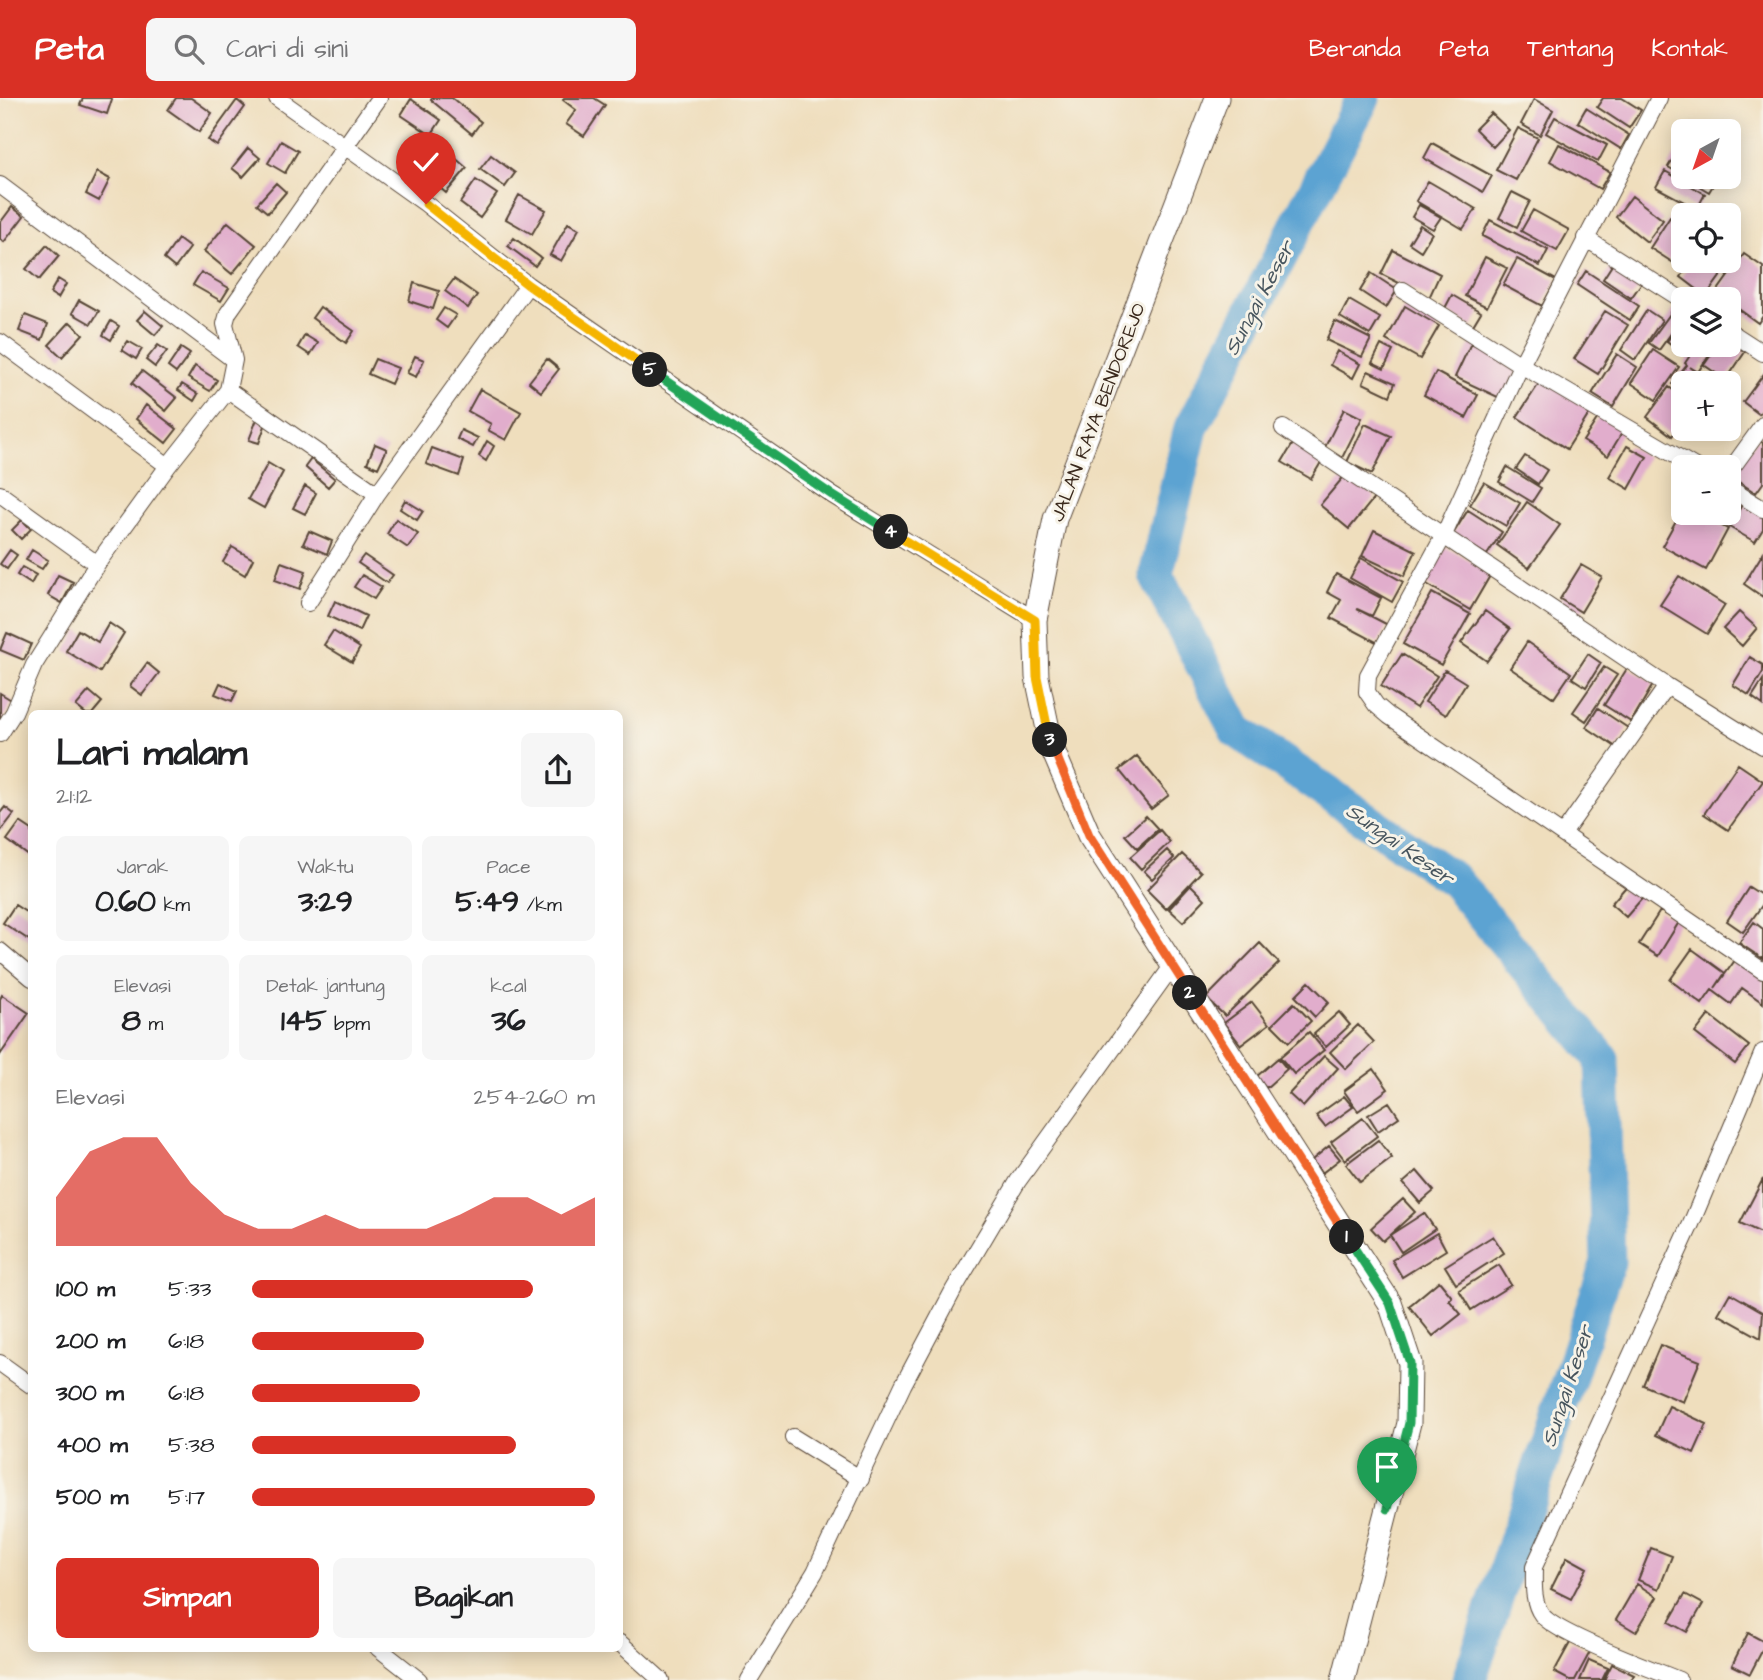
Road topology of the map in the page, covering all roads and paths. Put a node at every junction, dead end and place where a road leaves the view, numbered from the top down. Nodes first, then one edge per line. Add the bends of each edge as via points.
1 (277, 98) edge
2 (379, 98) edge
3 (1217, 98) edge
4 (1659, 98) edge
5 (343, 146) junction
6 (0, 185) edge
7 (1585, 237) junction
8 (528, 285) junction
9 (1404, 290) dead end
10 (1671, 293) edge
11 (1741, 339) edge
12 (0, 342) edge
13 (1763, 353) edge
14 (234, 360) junction
15 (1521, 365) junction
16 (228, 390) junction
17 (1763, 425) edge
18 (1283, 428) dead end
19 (1675, 455) edge
20 (1741, 455) edge
21 (168, 466) junction
22 (0, 494) edge
23 (377, 494) junction
24 (1741, 495) edge
25 (1763, 509) edge
26 (1443, 537) junction
27 (97, 564) junction
28 (308, 603) dead end
29 (1035, 620) junction
30 (1667, 687) junction
31 (0, 734) edge
32 (1763, 746) edge
33 (1563, 834) junction
34 (0, 951) edge
35 (1172, 965) junction
36 (1763, 971) edge
37 (28, 975) edge
38 (1763, 1052) edge
39 (0, 1363) edge
40 (28, 1383) edge
41 (793, 1437) dead end
42 (861, 1479) junction
43 (623, 1646) edge
44 (383, 1652) edge
45 (419, 1680) edge
46 (661, 1680) edge
47 (749, 1680) edge
48 (1343, 1680) edge
49 (1679, 1680) edge

1 - 5 street
2 - 5 street
3 - 29 main road, JALAN RAYA BENDOREJO via 1055,519
4 - 7 street
5 - 8 street
5 - 14 street via 228,313 225,324
6 - 14 street
7 - 10 street
7 - 15 street
8 - 23 street
8 - 29 street via 832,495
9 - 15 street
11 - 13 street
12 - 21 street
14 - 16 street
15 - 19 street
15 - 26 street
16 - 21 street
16 - 23 street
17 - 20 street
18 - 26 street
21 - 27 street
22 - 27 street
23 - 28 street
24 - 25 street
26 - 30 street
26 - 33 street via 1368,675 1367,692 1389,716
27 - 31 street via 34,665
29 - 35 main road, JALAN RAYA BENDOREJO via 1037,677 1052,748 1089,835
30 - 32 street
30 - 33 street
33 - 36 street
34 - 37 street
35 - 42 street via 1018,1181 922,1349
35 - 48 main road, JALAN RAYA BENDOREJO via 1390,1303 1410,1363 1409,1423
38 - 49 street via 1691,1224 1534,1567 1534,1593 1541,1614 1560,1630
39 - 40 street
41 - 42 street
42 - 47 street via 815,1572
43 - 46 street
44 - 45 street

